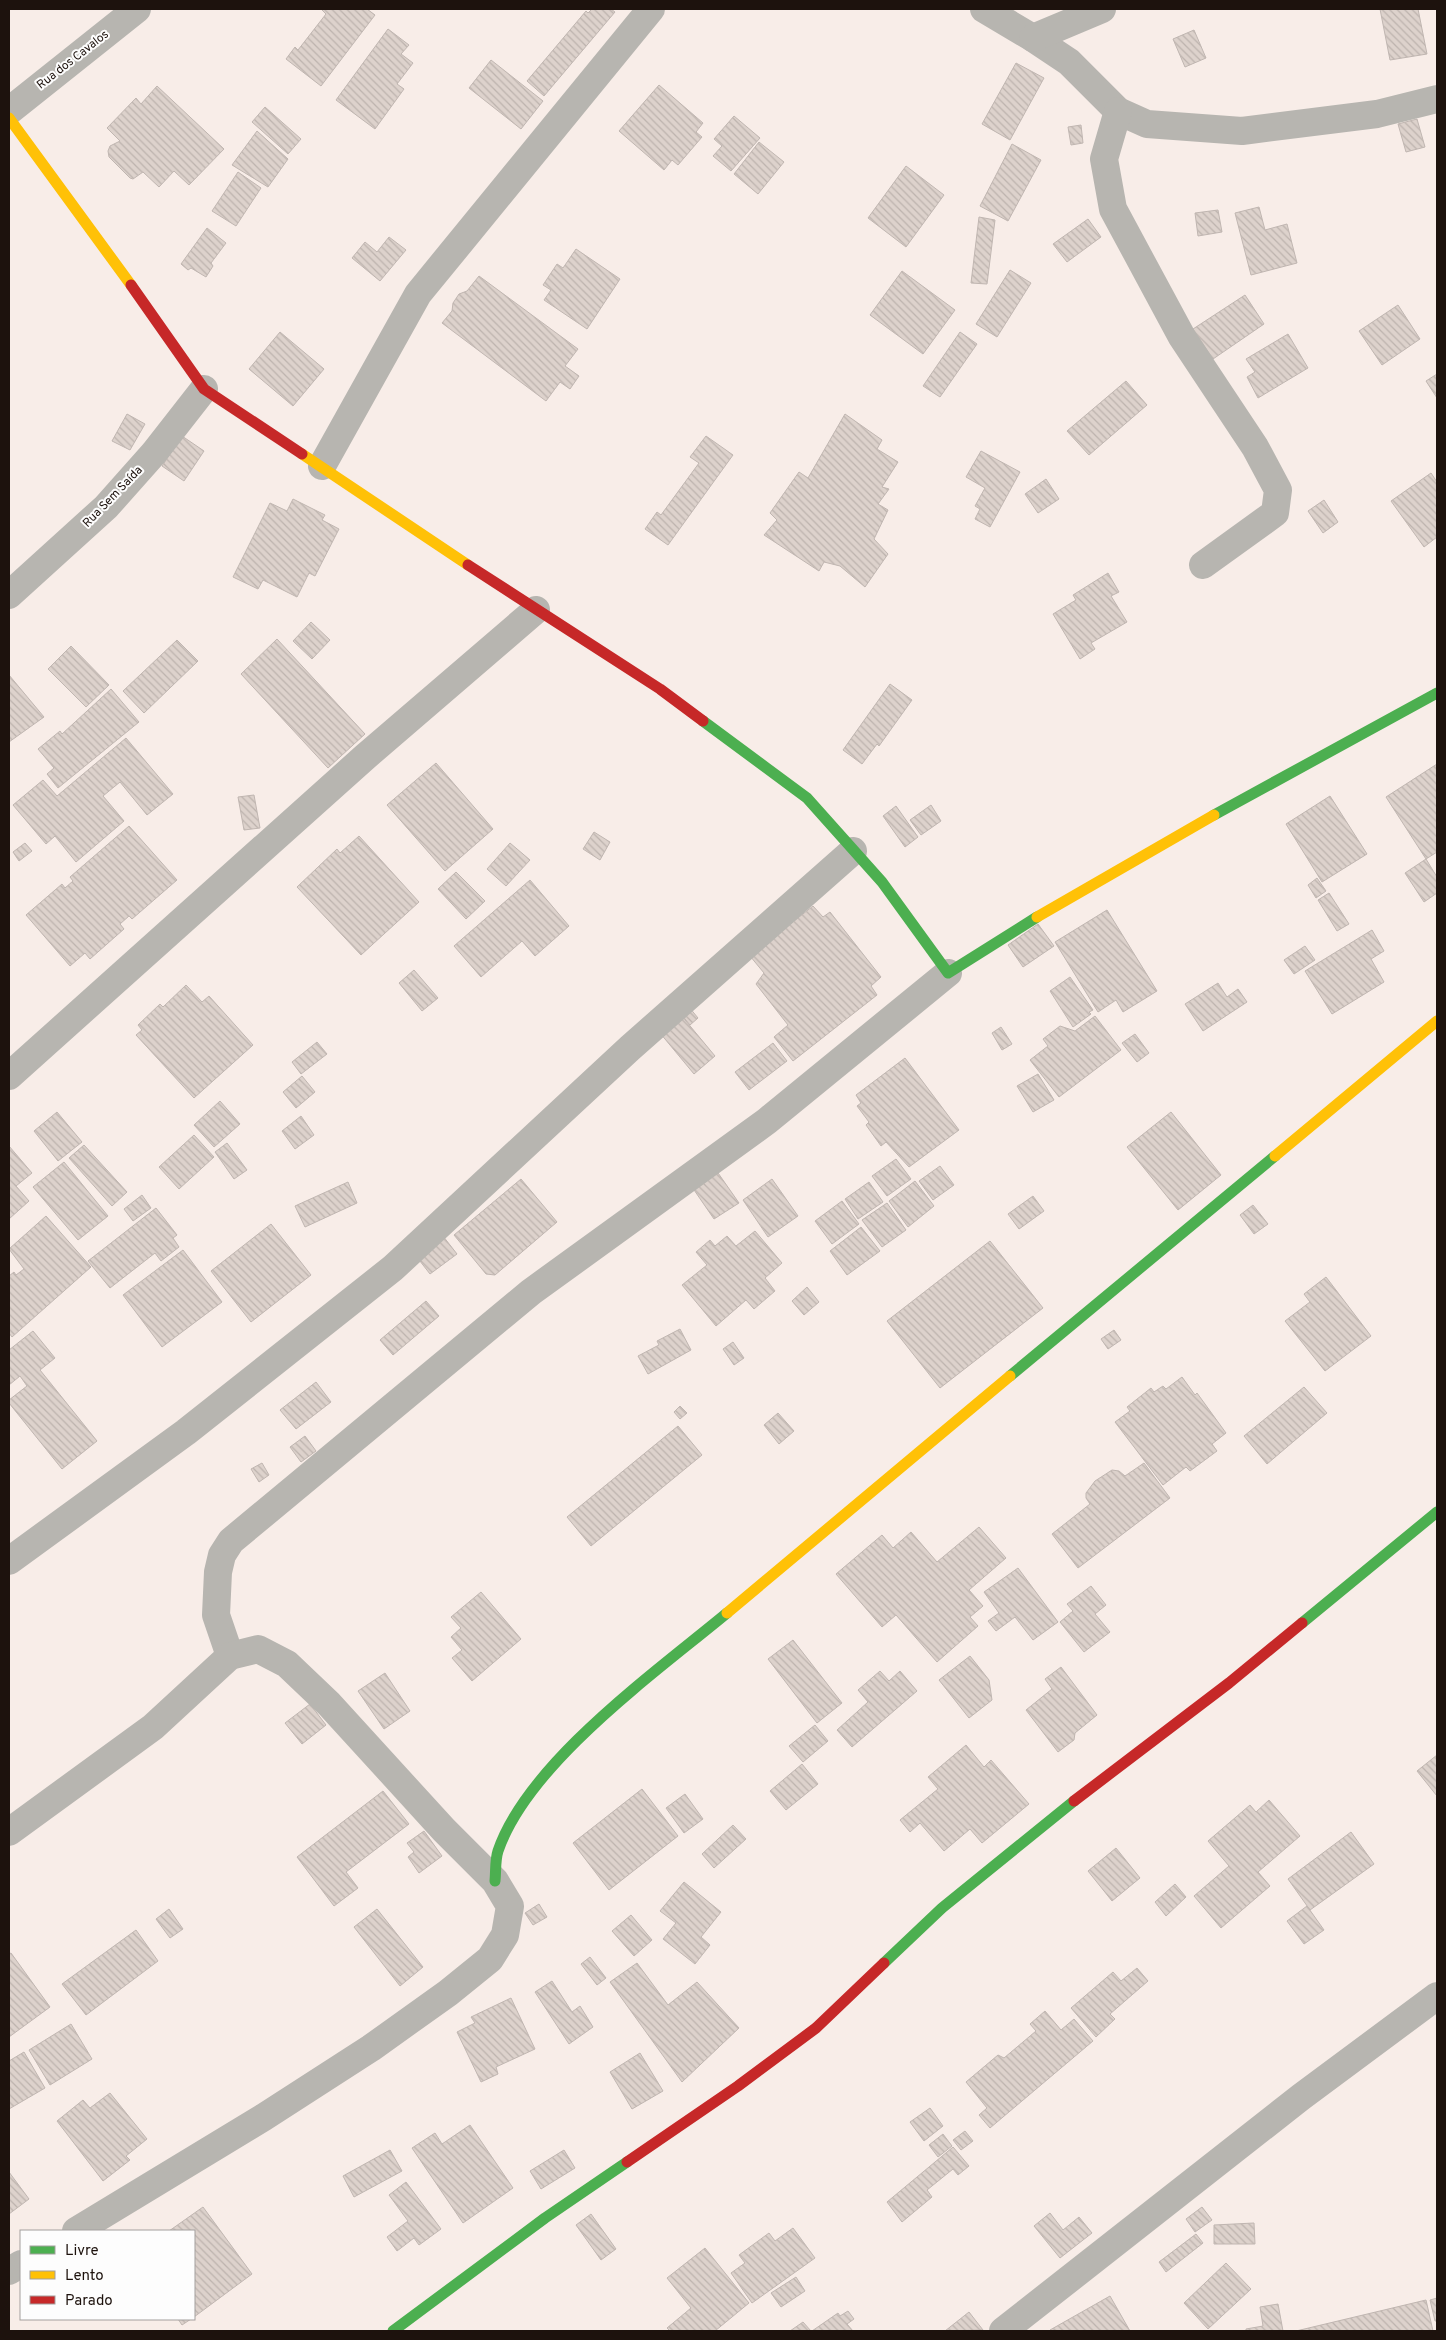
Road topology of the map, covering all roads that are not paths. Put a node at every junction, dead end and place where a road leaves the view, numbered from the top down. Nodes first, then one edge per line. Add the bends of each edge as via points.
1 (137, 9) edge
2 (651, 9) edge
3 (984, 9) edge
4 (1102, 9) edge
5 (1033, 38) junction
6 (1437, 99) edge
7 (9, 110) edge
8 (1118, 111) junction
9 (9, 118) edge
10 (204, 389) junction
11 (322, 466) junction
12 (1203, 565) dead end
13 (9, 594) edge
14 (536, 610) junction
15 (1437, 693) edge
16 (854, 851) junction
17 (948, 973) junction
18 (1437, 1021) edge
19 (9, 1076) edge
20 (1437, 1512) edge
21 (9, 1560) edge
22 (230, 1656) junction
23 (9, 1832) edge
24 (495, 1881) junction
25 (1437, 1996) edge
26 (78, 2230) edge
27 (20, 2265) edge
28 (9, 2271) edge
29 (393, 2331) edge
30 (1003, 2331) edge

1 - 7 street, Rua dos Cavalos
2 - 11 street via 418,294
3 - 5 street
4 - 5 street
5 - 8 street via 1069,62
6 - 8 street via 1377,114 1242,132 1147,124
8 - 12 street via 1104,159 1112,208 1182,337 1255,447 1278,490 1275,513
9 - 10 street
10 - 11 street
10 - 13 street, Rua Sem Saída via 106,507
11 - 14 street
14 - 16 street via 660,689 807,798
14 - 19 street via 357,764
15 - 17 street via 1200,823 1033,919
16 - 17 street via 882,882
16 - 21 street via 630,1048 393,1268 186,1432
17 - 22 street via 767,1121 531,1292 231,1541 222,1555 216,1615
18 - 24 street via 616,1705 537,1784 514,1814 498,1852
20 - 29 street via 1229,1683 1024,1840 942,1908 816,2028 738,2086 544,2218
22 - 23 street via 153,1726
22 - 24 street via 258,1649 287,1664 329,1704
24 - 26 street via 510,1906 505,1935 490,1959 371,2048
25 - 30 street via 1301,2097
27 - 28 street

